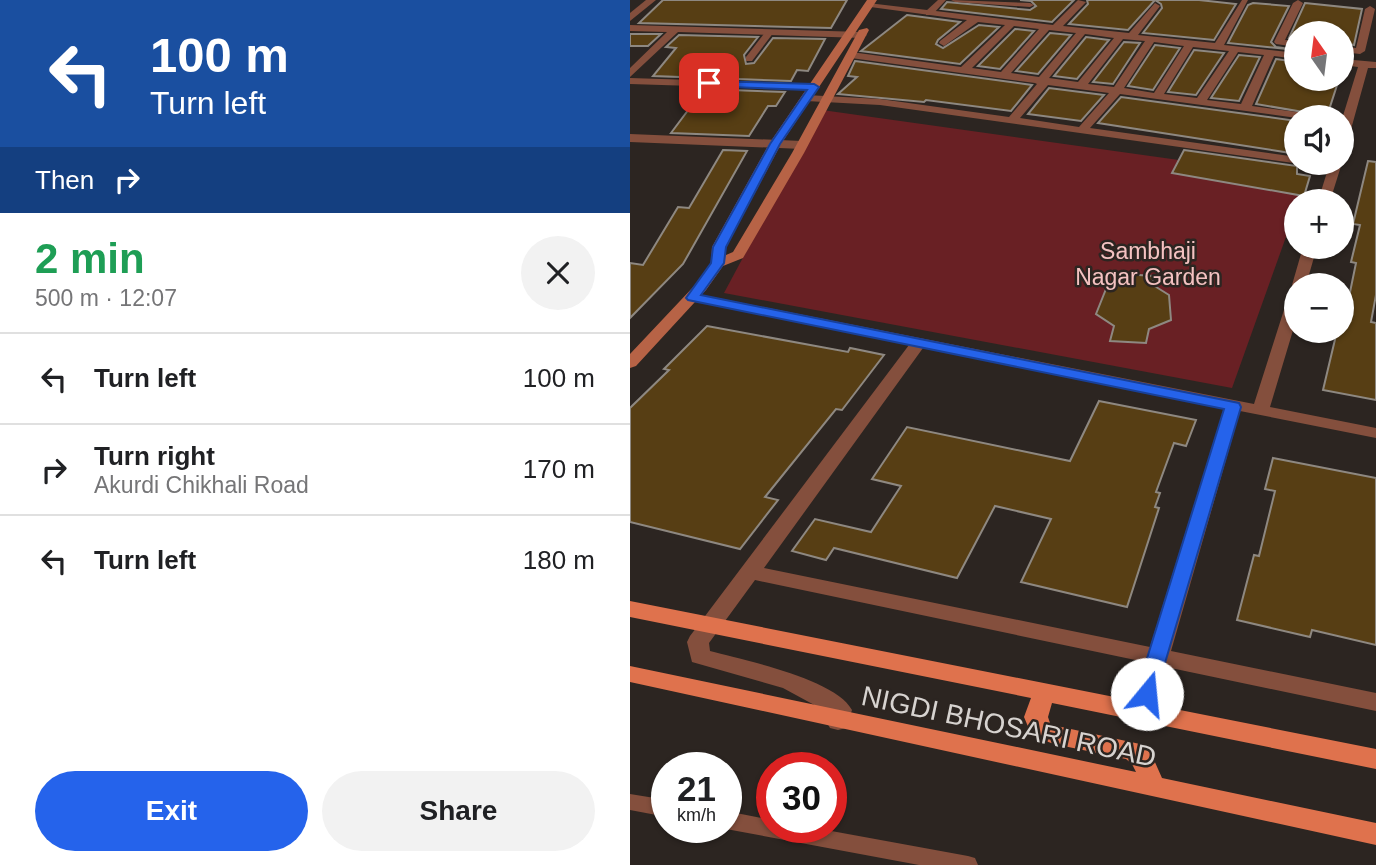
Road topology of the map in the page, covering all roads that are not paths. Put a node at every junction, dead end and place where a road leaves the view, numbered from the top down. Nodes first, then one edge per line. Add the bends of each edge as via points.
1 (650, 0) edge
2 (942, 0) edge
3 (955, 0) edge
4 (1081, 2) dead end
5 (1245, 2) edge
6 (875, 3) edge
7 (1298, 4) dead end
8 (1030, 5) dead end
9 (1156, 6) dead end
10 (1370, 9) dead end
11 (929, 13) junction
12 (630, 18) edge
13 (975, 19) junction
14 (1290, 21) edge
15 (1012, 23) junction
16 (1051, 28) junction
17 (630, 29) edge
18 (675, 30) junction
19 (770, 32) junction
20 (1083, 32) junction
21 (855, 35) junction
22 (1126, 36) junction
23 (1151, 39) junction
24 (944, 43) dead end
25 (1190, 44) junction
26 (1218, 47) junction
27 (1235, 49) junction
28 (1354, 50) edge
29 (1270, 53) junction
30 (851, 55) junction
31 (1284, 55) edge
32 (749, 59) dead end
33 (1370, 65) edge
34 (632, 71) edge
35 (963, 71) junction
36 (1003, 76) junction
37 (630, 81) edge
38 (1043, 82) junction
39 (814, 87) junction
40 (1080, 87) junction
41 (1117, 92) junction
42 (826, 97) junction
43 (1157, 97) junction
44 (806, 98) junction
45 (1200, 102) junction
46 (1352, 105) edge
47 (1245, 108) junction
48 (1284, 113) edge
49 (1011, 122) junction
50 (1081, 131) junction
51 (630, 138) edge
52 (775, 144) junction
53 (802, 145) junction
54 (1284, 159) edge
55 (718, 263) junction
56 (692, 298) junction
57 (1284, 334) edge
58 (918, 344) junction
59 (633, 357) edge
60 (1233, 407) junction
61 (1261, 410) junction
62 (1376, 433) edge
63 (750, 572) junction
64 (630, 609) edge
65 (709, 624) junction
66 (1158, 656) junction
67 (630, 674) edge
68 (1044, 693) junction
69 (1376, 702) edge
70 (1141, 713) junction
71 (838, 721) junction
72 (1376, 760) edge
73 (1154, 788) junction
74 (630, 802) edge
75 (651, 806) edge
76 (742, 823) edge
77 (1376, 834) edge
78 (968, 865) edge

1 - 12 street
2 - 11 lane
3 - 8 lane
4 - 16 street
5 - 26 street
6 - 11 street
6 - 21 main road
7 - 14 street
9 - 22 street
10 - 28 street via 1360,51
11 - 13 street
13 - 15 street
13 - 24 street
15 - 16 street
15 - 35 street
16 - 20 street
16 - 36 street
17 - 18 street
18 - 19 street
18 - 34 street
19 - 21 street
19 - 32 lane
20 - 22 street
20 - 38 street
21 - 30 main road
21 - 39 main road
22 - 23 street
22 - 40 street
23 - 25 street
23 - 41 street
25 - 26 street
25 - 43 street
26 - 27 street
27 - 29 street
27 - 45 street
29 - 31 street
29 - 47 street
30 - 35 street
30 - 42 main road
33 - 46 street
35 - 36 street
36 - 38 street
37 - 39 street
38 - 40 street
38 - 49 street
39 - 44 main road
40 - 41 street
41 - 43 street
41 - 50 street
42 - 44 street
42 - 49 street
42 - 53 main road
43 - 45 street
44 - 52 main road
45 - 47 street
47 - 48 street
49 - 50 street
50 - 54 street
51 - 52 street
52 - 53 street
52 - 55 main road via 719,247
53 - 55 main road via 738,255
55 - 56 main road
56 - 58 street
56 - 59 main road
57 - 61 street
58 - 60 street
58 - 63 street
60 - 61 street
60 - 66 street
61 - 62 street
63 - 65 street
63 - 66 street
64 - 65 main road, NIGDI BHOSARI ROAD
65 - 68 main road, NIGDI BHOSARI ROAD
65 - 71 street via 698,642 700,656 822,695 841,710
66 - 69 street
66 - 70 street
67 - 71 main road, NIGDI BHOSARI ROAD
68 - 70 main road, NIGDI BHOSARI ROAD
68 - 73 main road via 1036,716 1040,729 1132,751 1142,758
70 - 72 main road, NIGDI BHOSARI ROAD
71 - 73 main road, NIGDI BHOSARI ROAD
73 - 77 main road, NIGDI BHOSARI ROAD
74 - 75 lane
76 - 78 lane

